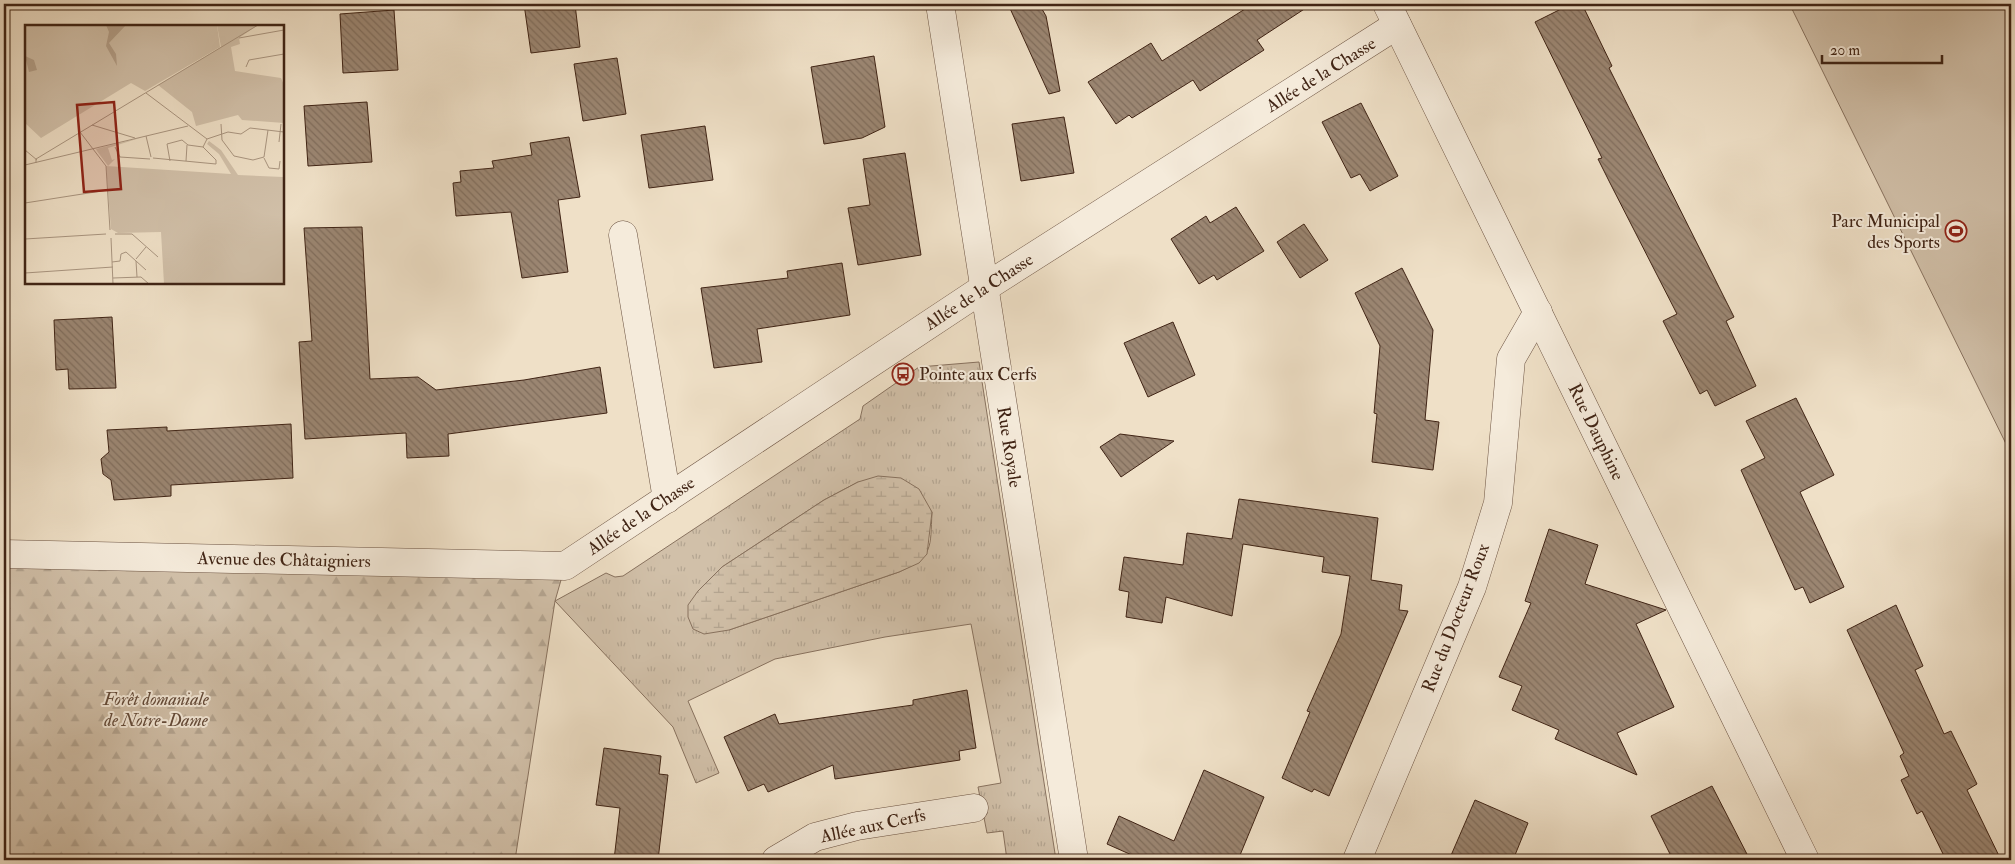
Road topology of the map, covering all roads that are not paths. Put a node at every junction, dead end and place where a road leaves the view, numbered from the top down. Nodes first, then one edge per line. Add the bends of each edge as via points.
1 (940, 4) edge
2 (1392, 14) edge
3 (623, 234) dead end
4 (984, 288) junction
5 (1538, 312) junction
6 (667, 499) junction
7 (4, 554) edge
8 (565, 566) joint
9 (974, 808) dead end
10 (776, 860) edge
11 (1074, 860) edge
12 (1357, 860) edge
13 (1806, 860) edge

1 - 4 street, Rue Royale
2 - 4 street, Allée de la Chasse via 1366,46
2 - 5 street, Rue Dauphine
3 - 6 street
4 - 6 street, Allée de la Chasse
4 - 11 street, Rue Royale
5 - 12 street, Rue du Docteur Roux via 1511,359 1498,503 1472,587
5 - 13 street, Rue Dauphine
6 - 8 street, Allée de la Chasse
7 - 8 street, Avenue des Châtaigniers
9 - 10 street, Allée aux Cerfs via 840,830 814,837

